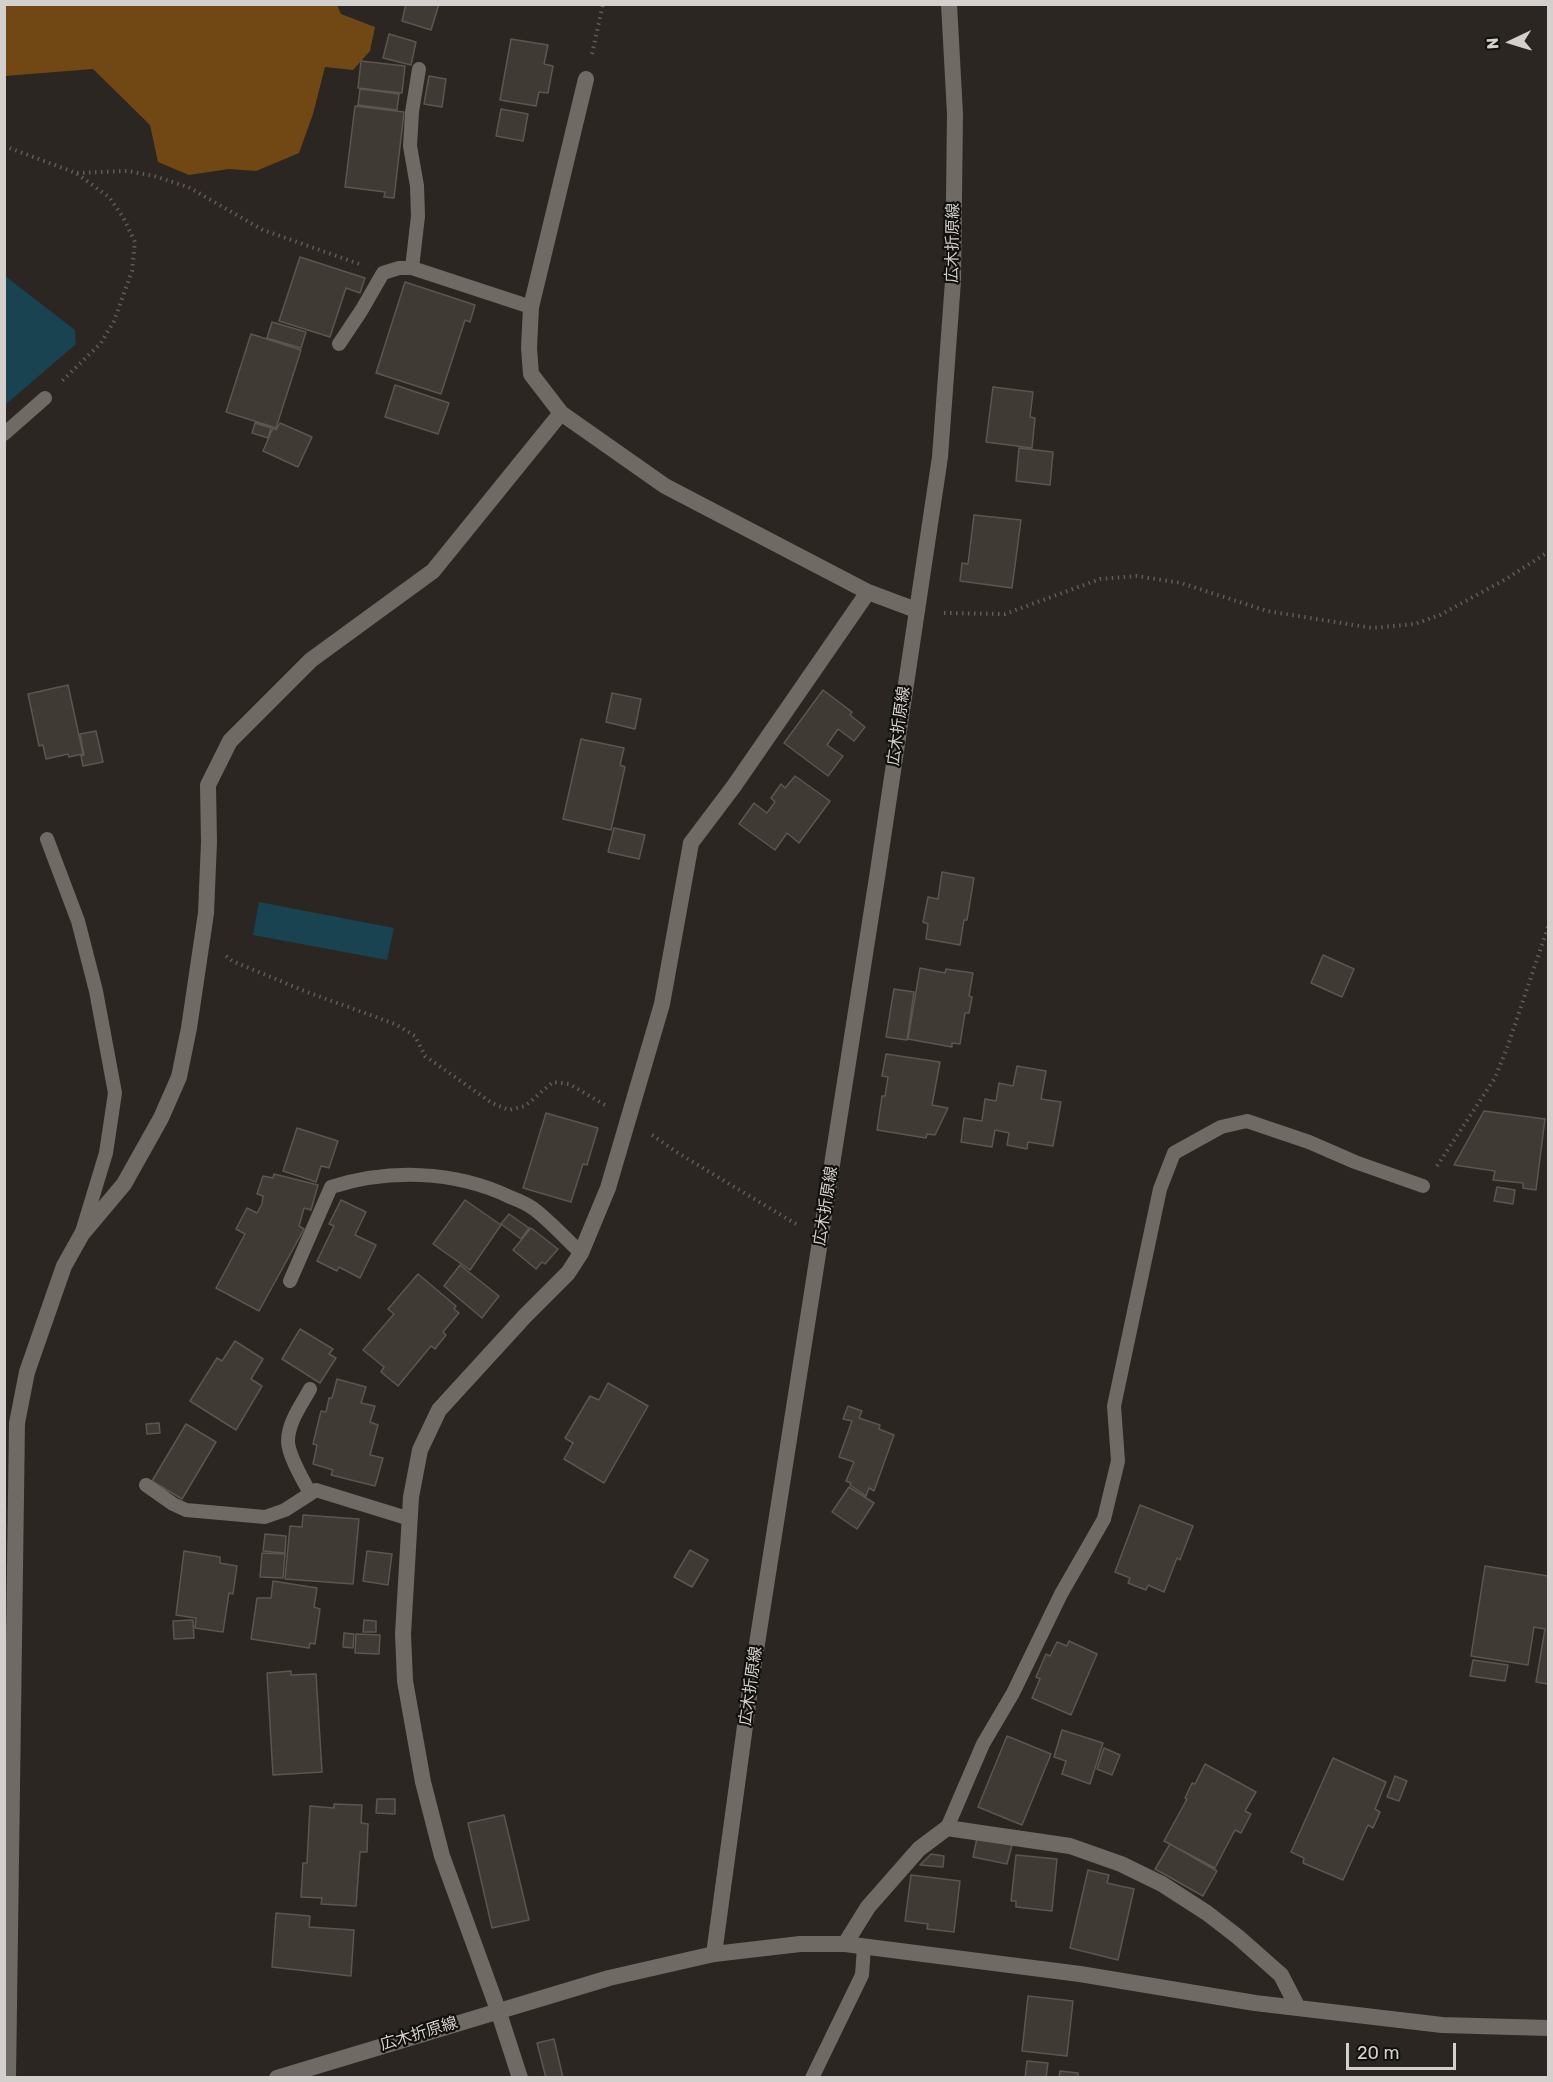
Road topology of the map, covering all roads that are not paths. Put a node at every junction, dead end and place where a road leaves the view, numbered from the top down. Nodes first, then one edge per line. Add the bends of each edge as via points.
1 (949, 4) edge
2 (419, 69) dead end
3 (586, 79) road end
4 (412, 268) junction
5 (531, 307) junction
6 (339, 344) dead end
7 (45, 398) road end
8 (561, 413) junction
9 (4, 434) edge
10 (868, 592) junction
11 (916, 610) junction
12 (47, 839) dead end
13 (1423, 1186) road end
14 (82, 1234) junction
15 (581, 1253) junction
16 (290, 1281) dead end
17 (310, 1389) dead end
18 (146, 1485) dead end
19 (310, 1493) junction
20 (410, 1519) junction
21 (947, 1828) junction
22 (845, 1944) junction
23 (864, 1947) junction
24 (714, 1954) junction
25 (1298, 2008) junction
26 (498, 2010) junction
27 (1548, 2028) edge
28 (8, 2078) edge
29 (277, 2078) edge
30 (520, 2078) edge
31 (812, 2078) edge

1 - 11 street, 広木折原線 via 955,114 953,281 940,457
2 - 4 lane via 410,146 418,216
3 - 5 street
4 - 5 lane
4 - 6 lane via 383,273
5 - 8 street via 531,374
7 - 9 lane
8 - 10 street via 665,486
8 - 14 street via 433,571 311,660 230,741 208,785 207,901 179,1077 124,1184
10 - 11 street
10 - 15 street via 692,843 662,1004 608,1188
11 - 24 street, 広木折原線 via 751,1682
12 - 14 lane via 78,921 115,1093 106,1153
13 - 21 lane via 1247,1121 1221,1127 1174,1153 1160,1189 1114,1406 1118,1461 1104,1519 983,1744
14 - 28 street via 64,1266 27,1372 17,1423
15 - 16 lane via 533,1208 491,1188 445,1177 401,1174 357,1179 331,1187
15 - 20 street via 568,1274 439,1410 420,1450
17 - 19 lane via 291,1424 287,1442
18 - 19 lane via 186,1510 241,1516 265,1517 285,1510
19 - 20 lane via 316,1490
20 - 26 street via 403,1634 405,1681 423,1782 442,1856
21 - 22 street via 919,1849 868,1907
21 - 25 street via 1070,1846 1162,1884 1215,1919 1281,1976
22 - 23 street
22 - 24 street via 800,1944
23 - 25 street via 1080,1974
23 - 31 lane via 861,1975
24 - 26 street, 広木折原線 via 609,1978
25 - 27 street via 1442,2025
26 - 29 street, 広木折原線
26 - 30 street

